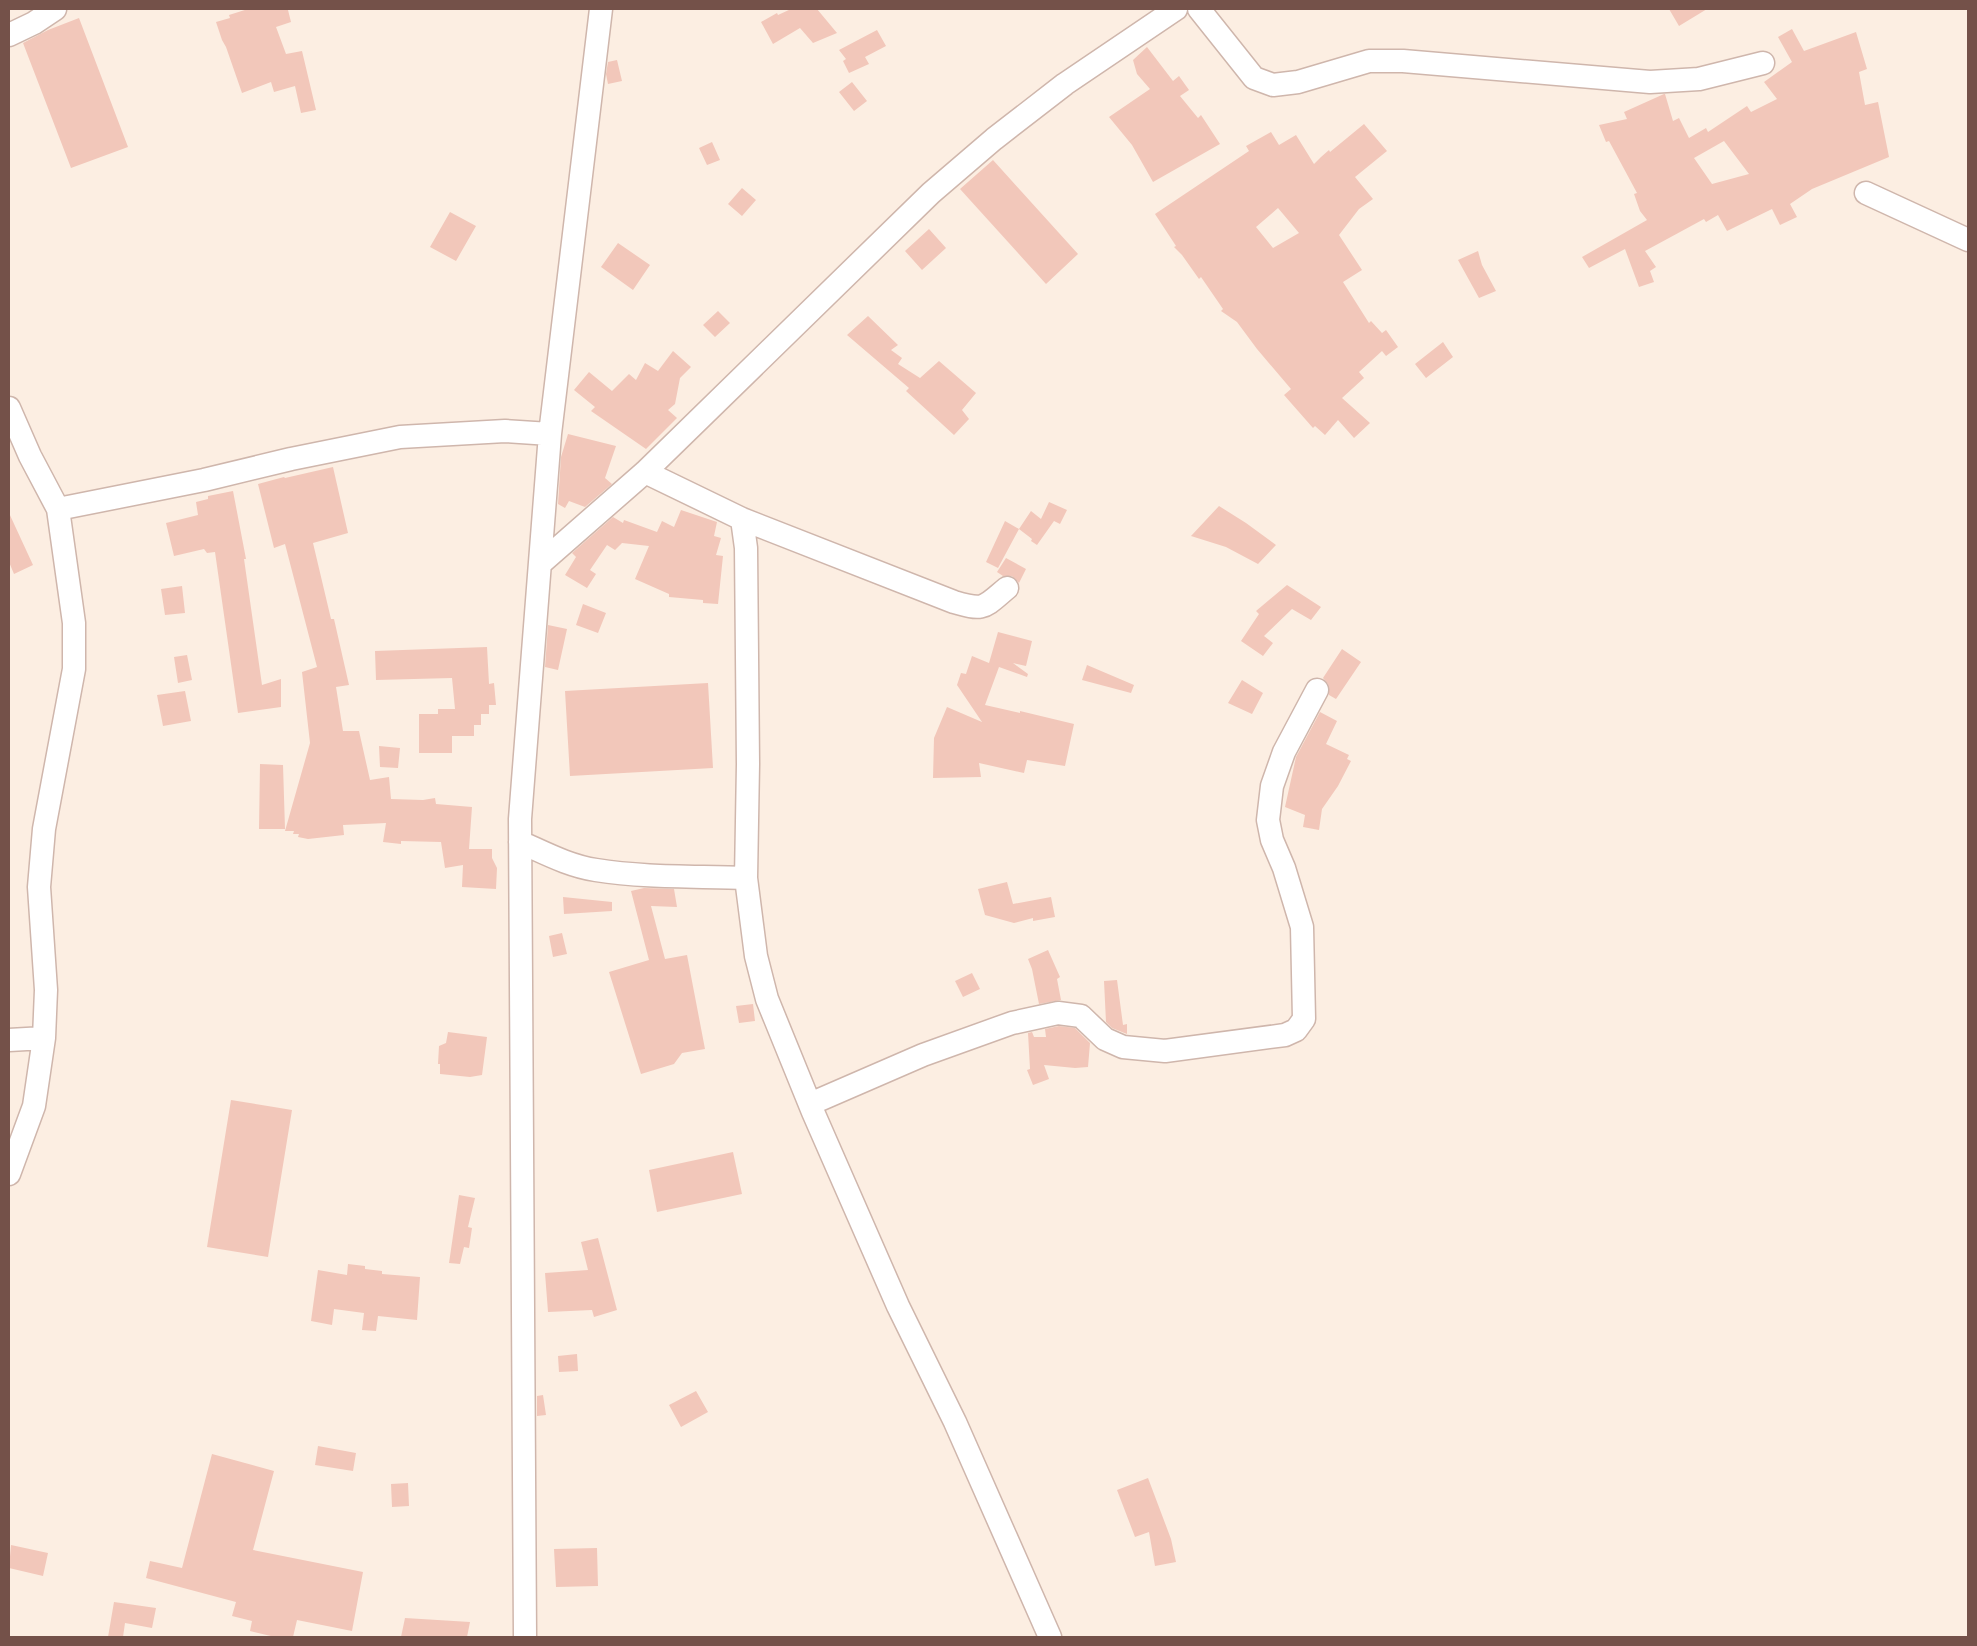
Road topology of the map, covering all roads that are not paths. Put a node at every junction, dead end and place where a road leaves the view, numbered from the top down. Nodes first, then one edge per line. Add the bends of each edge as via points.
1 (55, 9) edge
2 (601, 9) edge
3 (1176, 9) edge
4 (1199, 9) edge
5 (9, 35) edge
6 (1763, 63) dead end
7 (1866, 194) dead end
8 (1968, 240) edge
9 (9, 408) edge
10 (550, 434) junction
11 (645, 472) junction
12 (58, 509) junction
13 (742, 519) junction
14 (541, 563) junction
15 (1007, 588) dead end
16 (1317, 690) dead end
17 (520, 842) junction
18 (746, 878) junction
19 (44, 1038) junction
20 (9, 1040) edge
21 (810, 1104) junction
22 (9, 1174) edge
23 (525, 1637) edge
24 (1050, 1637) edge

1 - 5 street
2 - 10 street
3 - 11 street via 1065,84 994,138 931,193
4 - 6 street via 1254,78 1273,86 1369,61 1403,61 1650,82 1699,79
7 - 8 street
9 - 12 street
10 - 12 street via 505,430 400,437
10 - 14 street
11 - 13 street
11 - 14 street
12 - 19 street via 74,622 74,669 44,829 40,886 46,990
13 - 15 street via 976,608 988,604
13 - 18 street via 746,548
14 - 17 street
16 - 21 street via 1284,752 1272,786 1268,820 1302,927 1304,1019 1296,1030 1165,1051 1123,1047 1106,1039 1081,1016 1058,1013 1003,1026
17 - 18 street via 562,861 595,870
17 - 23 street
18 - 21 street via 756,956 767,998
19 - 20 street
19 - 22 street via 34,1106
21 - 24 street via 898,1306 955,1422

